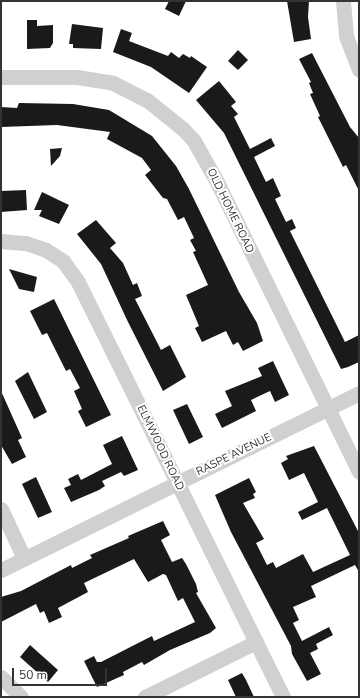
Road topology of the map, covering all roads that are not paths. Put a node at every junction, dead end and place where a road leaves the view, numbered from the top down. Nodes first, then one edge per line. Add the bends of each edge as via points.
1 (343, 1) edge
2 (359, 70) edge
3 (1, 77) edge
4 (1, 241) edge
5 (359, 393) edge
6 (327, 408) junction
7 (359, 472) edge
8 (177, 483) junction
9 (1, 509) edge
10 (24, 558) junction
11 (1, 570) edge
12 (256, 642) junction
13 (1, 677) edge
14 (21, 697) edge
15 (145, 697) edge
16 (282, 697) edge

1 - 2 street via 346,36
3 - 6 street, OLD HOME ROAD via 77,77 113,83 147,100 183,129 194,141 217,182
4 - 8 street, ELMWOOD ROAD via 26,243 46,250 70,269
5 - 6 street, RASPE AVENUE
6 - 7 street, OLD HOME ROAD
6 - 8 street, RASPE AVENUE
8 - 10 street, RASPE AVENUE
8 - 12 street, ELMWOOD ROAD
9 - 10 street
10 - 11 street, RASPE AVENUE
12 - 15 street
12 - 16 street, ELMWOOD ROAD
13 - 14 street

